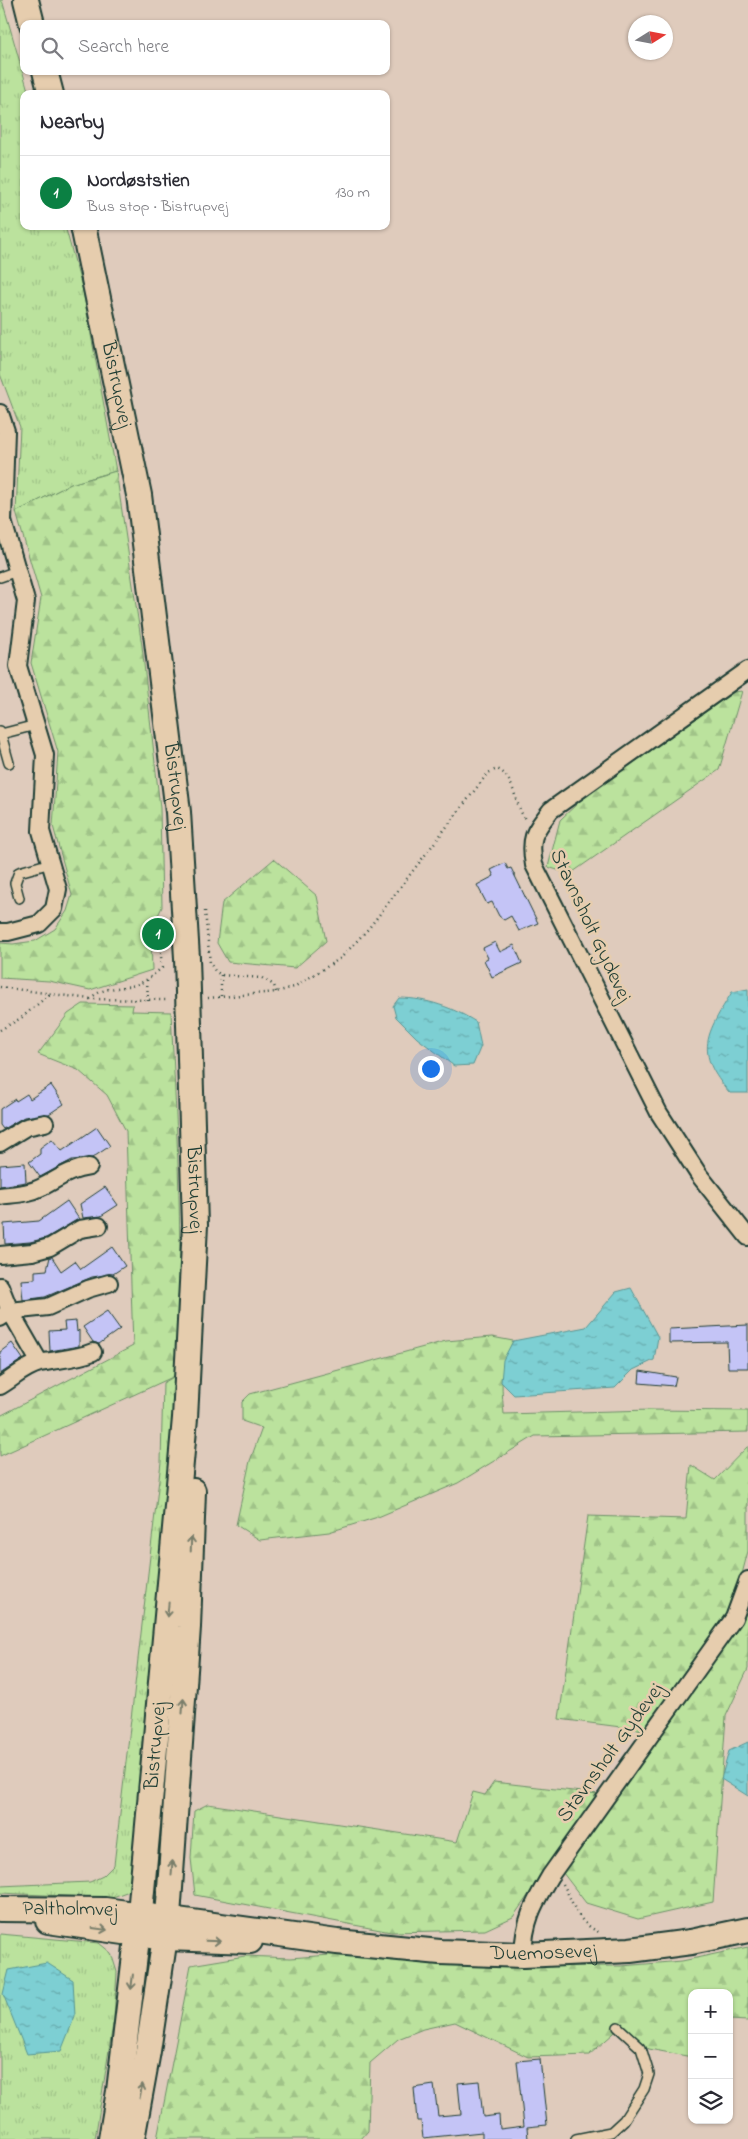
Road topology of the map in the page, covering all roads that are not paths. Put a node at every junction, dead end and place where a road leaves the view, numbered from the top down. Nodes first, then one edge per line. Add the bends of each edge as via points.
1 (26, 0) edge
2 (31, 20) edge
3 (46, 75) edge
4 (50, 90) edge
5 (84, 230) edge
6 (0, 413) edge
7 (17, 571) junction
8 (0, 577) edge
9 (748, 670) edge
10 (36, 725) junction
11 (0, 733) edge
12 (9, 763) dead end
13 (51, 863) junction
14 (20, 898) dead end
15 (0, 932) edge
16 (45, 1123) dead end
17 (0, 1143) edge
18 (89, 1167) dead end
19 (0, 1196) edge
20 (99, 1226) dead end
21 (748, 1237) edge
22 (0, 1255) edge
23 (109, 1283) dead end
24 (0, 1286) edge
25 (5, 1314) edge
26 (93, 1352) dead end
27 (190, 1352) junction
28 (40, 1363) junction
29 (0, 1386) edge
30 (748, 1580) edge
31 (0, 1911) edge
32 (139, 1923) junction
33 (166, 1928) junction
34 (748, 1930) edge
35 (523, 1955) junction
36 (618, 2027) dead end
37 (111, 2139) edge
38 (132, 2139) edge
39 (576, 2139) edge

1 - 2 main road
3 - 4 main road
5 - 27 main road, Bistrupvej via 139,495 178,812 186,943 195,1225
6 - 7 street via 6,431 3,521
7 - 8 lane
7 - 10 street via 26,601 18,666
9 - 21 street, Stavnsholt Gydevej via 551,810 537,828 530,845 534,865 659,1113 700,1175
10 - 11 lane
10 - 13 street via 45,755 42,831
11 - 12 lane
13 - 14 lane via 19,872 15,883
13 - 15 street via 58,889 54,909 38,924
16 - 17 street via 26,1127
18 - 19 street via 71,1170 24,1194
20 - 22 street via 80,1229 50,1247
23 - 25 street via 88,1288 48,1307
24 - 25 street
25 - 28 street
26 - 28 street via 83,1357
27 -> 32 main road, Bistrupvej
33 -> 27 main road, Bistrupvej via 187,1646 194,1488
28 - 29 street via 26,1368
30 - 35 street, Stavnsholt Gydevej via 734,1618 531,1906 525,1926
31 - 32 main road, Paltholmvej via 105,1910
32 - 33 main road, Paltholmvej
32 -> 37 main road, Bistrupvej
33 - 35 main road, Duemosevej via 214,1941 337,1942 440,1952
38 -> 33 main road, Bistrupvej
34 - 35 main road, Duemosevej via 630,1950
36 - 39 lane via 641,2048 649,2074 644,2089 624,2120 611,2132

